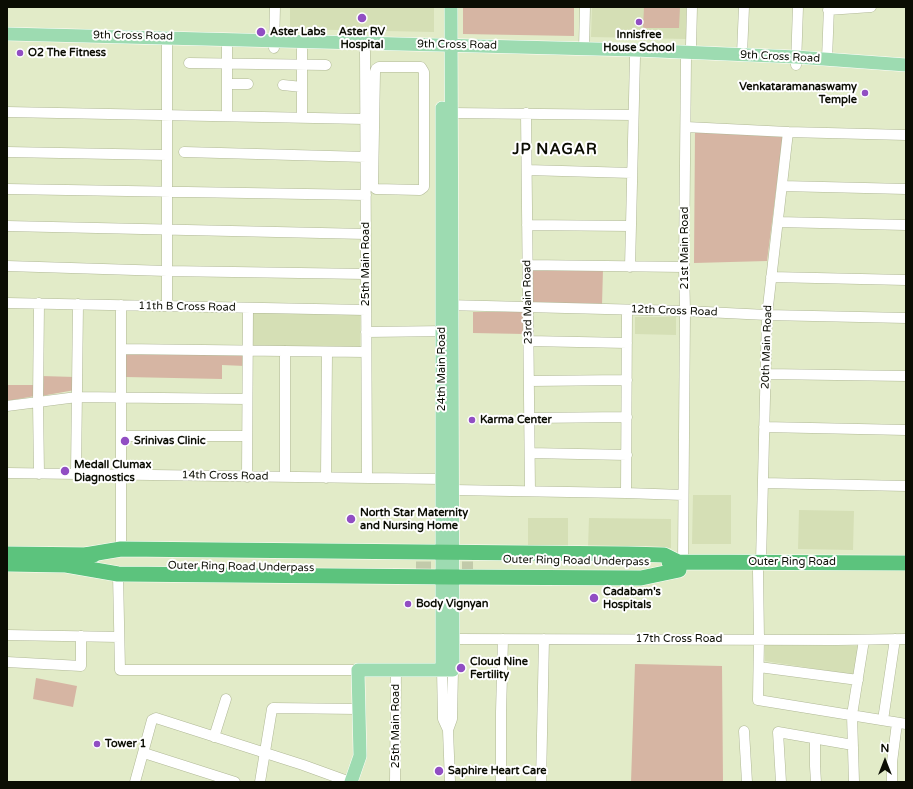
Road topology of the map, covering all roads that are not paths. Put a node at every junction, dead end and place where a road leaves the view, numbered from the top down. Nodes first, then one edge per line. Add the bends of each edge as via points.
1 (275, 7) edge
2 (442, 7) edge
3 (451, 7) edge
4 (585, 7) edge
5 (692, 7) edge
6 (744, 7) edge
7 (798, 7) edge
8 (871, 7) edge
9 (828, 9) edge
10 (7, 34) edge
11 (167, 41) junction
12 (7, 42) edge
13 (274, 44) junction
14 (227, 47) junction
15 (302, 48) junction
16 (446, 49) junction
17 (584, 49) junction
18 (365, 51) junction
19 (742, 54) junction
20 (688, 55) junction
21 (634, 57) junction
22 (827, 59) junction
23 (796, 61) junction
24 (189, 63) dead end
25 (228, 64) junction
26 (302, 65) junction
27 (326, 65) dead end
28 (906, 65) edge
29 (906, 72) edge
30 (227, 84) junction
31 (248, 84) dead end
32 (283, 85) dead end
33 (302, 86) junction
34 (370, 108) junction
35 (7, 112) edge
36 (451, 113) junction
37 (526, 114) junction
38 (167, 115) junction
39 (633, 115) junction
40 (227, 116) junction
41 (302, 118) junction
42 (365, 119) junction
43 (686, 127) junction
44 (788, 132) junction
45 (906, 135) edge
46 (7, 152) edge
47 (184, 152) dead end
48 (424, 155) junction
49 (167, 156) junction
50 (442, 156) junction
51 (366, 157) junction
52 (527, 170) junction
53 (632, 173) junction
54 (782, 186) junction
55 (7, 189) edge
56 (906, 189) edge
57 (167, 192) junction
58 (366, 195) junction
59 (778, 222) junction
60 (527, 224) junction
61 (906, 225) edge
62 (7, 226) edge
63 (631, 226) junction
64 (167, 231) junction
65 (366, 234) junction
66 (528, 265) junction
67 (7, 266) edge
68 (630, 266) junction
69 (684, 267) junction
70 (167, 271) junction
71 (366, 274) junction
72 (771, 277) junction
73 (906, 280) edge
74 (7, 303) edge
75 (39, 303) junction
76 (78, 304) junction
77 (121, 305) junction
78 (447, 305) junction
79 (167, 306) junction
80 (528, 307) junction
81 (248, 308) junction
82 (366, 310) junction
83 (627, 310) junction
84 (685, 311) junction
85 (767, 315) junction
86 (906, 318) edge
87 (447, 331) junction
88 (366, 332) junction
89 (529, 341) junction
90 (627, 343) junction
91 (121, 349) junction
92 (248, 351) junction
93 (285, 351) junction
94 (326, 352) junction
95 (366, 352) junction
96 (766, 374) junction
97 (906, 376) edge
98 (627, 380) junction
99 (529, 381) junction
100 (77, 397) junction
101 (121, 397) junction
102 (248, 399) junction
103 (38, 401) junction
104 (7, 406) edge
105 (627, 417) junction
106 (530, 418) junction
107 (764, 427) junction
108 (906, 430) edge
109 (121, 436) junction
110 (247, 436) junction
111 (530, 453) junction
112 (627, 454) junction
113 (7, 473) edge
114 (39, 474) junction
115 (76, 474) junction
116 (121, 475) junction
117 (247, 477) junction
118 (285, 477) junction
119 (326, 478) junction
120 (366, 478) junction
121 (442, 479) junction
122 (762, 483) junction
123 (906, 486) edge
124 (453, 490) junction
125 (530, 491) junction
126 (626, 493) junction
127 (683, 495) junction
128 (121, 549) junction
129 (448, 552) junction
130 (7, 554) edge
131 (85, 555) junction
132 (906, 563) edge
133 (7, 564) edge
134 (473, 564) tunnel mouth
135 (66, 565) junction
136 (680, 565) junction
137 (760, 567) junction
138 (906, 572) edge
139 (118, 574) junction
140 (447, 577) junction
141 (7, 635) edge
142 (81, 636) junction
143 (118, 637) junction
144 (453, 639) junction
145 (544, 639) junction
146 (760, 639) junction
147 (896, 639) junction
148 (906, 639) edge
149 (503, 640) junction
150 (864, 640) junction
151 (7, 662) edge
152 (759, 667) junction
153 (358, 670) junction
154 (396, 670) junction
155 (448, 670) junction
156 (858, 680) junction
157 (226, 699) dead end
158 (358, 709) junction
159 (852, 715) junction
160 (883, 720) junction
161 (902, 723) edge
162 (744, 731) dead end
163 (214, 737) junction
164 (815, 740) junction
165 (853, 745) junction
166 (144, 753) junction
167 (265, 753) junction
168 (135, 782) edge
169 (235, 782) edge
170 (260, 782) edge
171 (351, 782) edge
172 (395, 782) edge
173 (450, 782) edge
174 (501, 782) edge
175 (541, 782) edge
176 (747, 782) edge
177 (781, 782) edge
178 (816, 782) edge
179 (854, 782) edge
180 (892, 782) edge

1 - 13 street
2 - 16 main road, 24th Main Road
3 - 16 main road, 24th Main Road
4 - 17 street
5 - 20 street, 21st Main Road via 691,46
6 - 19 street
7 - 23 street
8 - 9 street
9 - 22 street
10 - 11 main road, 9th Cross Road
11 - 12 main road, 9th Cross Road
11 - 13 main road, 9th Cross Road
11 - 14 main road, 9th Cross Road
11 - 38 street
13 - 14 main road, 9th Cross Road
13 - 15 main road, 9th Cross Road
13 - 16 main road, 9th Cross Road
14 - 25 street
15 - 18 main road, 9th Cross Road
15 - 26 street
16 - 17 main road, 9th Cross Road
16 - 18 main road, 9th Cross Road
16 - 21 main road, 9th Cross Road
16 - 36 main road, 24th Main Road
16 - 50 main road, 24th Main Road
17 - 20 main road, 9th Cross Road
18 - 34 street, 25th Main Road
19 - 20 main road, 9th Cross Road
19 - 23 main road, 9th Cross Road
20 - 21 main road, 9th Cross Road
20 - 23 main road, 9th Cross Road
20 - 43 street, 21st Main Road
21 - 39 street
22 - 23 main road, 9th Cross Road
22 - 28 main road, 9th Cross Road
23 - 29 main road, 9th Cross Road
24 - 25 street
25 - 26 street
25 - 30 street
26 - 27 street
26 - 33 street
30 - 31 street
30 - 40 street
32 - 33 street
33 - 41 street
34 - 42 street, 25th Main Road
34 - 48 street via 374,188 423,189
34 - 48 street via 376,69 421,67 424,72
35 - 38 street
36 - 37 street
36 - 78 main road, 24th Main Road
37 - 39 street
37 - 52 street, 23rd Main Road
38 - 40 street
38 - 49 street
39 - 53 street
40 - 41 street
41 - 42 street
42 - 51 street, 25th Main Road
43 - 44 street
43 - 69 street, 21st Main Road
44 - 45 street
44 - 54 street, 20th Main Road
46 - 49 street
47 - 51 street
48 - 50 street
49 - 57 street
50 - 78 main road, 24th Main Road
51 - 58 street, 25th Main Road
52 - 53 street
52 - 60 street, 23rd Main Road
53 - 63 street
54 - 56 street
54 - 59 street, 20th Main Road
55 - 57 street
57 - 58 street
57 - 64 street
58 - 65 street, 25th Main Road
59 - 61 street
59 - 72 street, 20th Main Road
60 - 63 street
60 - 66 street, 23rd Main Road
62 - 64 street
63 - 68 street
64 - 65 street
64 - 70 street
65 - 71 street, 25th Main Road
66 - 68 street
66 - 80 street, 23rd Main Road
67 - 70 street
68 - 69 street
69 - 84 street, 21st Main Road
70 - 71 street
70 - 79 street
71 - 82 street, 25th Main Road
72 - 73 street
72 - 85 street, 20th Main Road
74 - 75 street, 11th B Cross Road
75 - 76 street, 11th B Cross Road
75 - 103 street
76 - 77 street, 11th B Cross Road
76 - 100 street
77 - 79 street, 11th B Cross Road
77 - 91 street
78 - 80 street, 12th Cross Road
78 - 87 main road, 24th Main Road
79 - 81 street, 11th B Cross Road
80 - 83 street, 12th Cross Road
80 - 89 street, 23rd Main Road
81 - 82 street, 11th B Cross Road
81 - 92 street
82 - 88 street, 25th Main Road
83 - 84 street, 12th Cross Road
83 - 90 street
84 - 85 street, 12th Cross Road
84 - 127 street, 21st Main Road
85 - 86 street, 12th Cross Road
85 - 96 street, 20th Main Road
87 - 88 street
87 - 121 main road, 24th Main Road
87 - 124 main road, 24th Main Road
88 - 95 street, 25th Main Road
89 - 90 street
89 - 99 street, 23rd Main Road
90 - 98 street
91 - 92 street
91 - 101 street
92 - 93 street
92 - 102 street
93 - 94 street
93 - 118 street
94 - 95 street
94 - 119 street
95 - 120 street, 25th Main Road
96 - 97 street
96 - 107 street, 20th Main Road
98 - 99 street
98 - 105 street
99 - 106 street, 23rd Main Road
100 - 101 street
100 - 103 street
100 - 115 street
101 - 102 street
101 - 109 street
102 - 110 street
103 - 104 street
103 - 114 street
105 - 106 street
105 - 112 street
106 - 111 street, 23rd Main Road
107 - 108 street
107 - 122 street, 20th Main Road
109 - 110 street
109 - 116 street
110 - 117 street
111 - 112 street
111 - 125 street, 23rd Main Road
112 - 126 street
113 - 114 street, 14th Cross Road
114 - 115 street, 14th Cross Road
115 - 116 street, 14th Cross Road
116 - 117 street, 14th Cross Road
116 - 128 street
117 - 118 street, 14th Cross Road
118 - 119 street, 14th Cross Road
119 - 120 street, 14th Cross Road
120 - 121 street, 14th Cross Road
121 - 129 main road, 24th Main Road
122 - 123 street
122 - 137 street, 20th Main Road
124 - 125 street
124 - 129 main road, 24th Main Road
125 - 126 street
126 - 127 street
127 - 136 street, 21st Main Road
128 - 129 highway
128 - 131 highway
129 - 136 highway via 664,555
129 - 140 main road, 24th Main Road
130 - 131 highway
131 - 135 highway, Outer Ring Road Underpass via 416,564
132 - 137 highway, Outer Ring Road
133 - 135 highway
134 - 136 highway, Outer Ring Road Underpass
135 - 139 highway
136 - 137 highway, Outer Ring Road
136 - 140 highway via 641,578
137 - 138 highway, Outer Ring Road
137 - 146 street, 20th Main Road
139 - 140 highway
139 - 143 street
140 - 144 main road, 24th Main Road
140 - 155 main road, 24th Main Road
141 - 142 street
142 - 143 street
142 - 151 street via 80,666
143 - 153 street via 120,670
144 - 149 street, 17th Cross Road
144 - 155 main road, 24th Main Road
145 - 146 street, 17th Cross Road
145 - 149 street, 17th Cross Road
145 - 175 street
146 - 150 street, 17th Cross Road
146 - 152 street, 20th Main Road
147 - 148 street, 17th Cross Road
147 - 150 street, 17th Cross Road
147 - 160 street
149 - 174 street
150 - 156 street
152 - 156 street
152 - 159 street, 20th Main Road via 758,700
153 - 154 main road
153 - 158 main road
154 - 155 main road
154 - 172 street, 25th Main Road
155 - 173 street, 24th Main Road via 452,719 448,730
156 - 159 street
157 - 163 street
158 - 167 street via 273,708
158 - 171 main road via 360,756
159 - 160 street
159 - 165 street
160 - 161 street
161 - 180 street via 892,762
162 - 176 street
163 - 166 street via 154,718
163 - 167 street
164 - 165 street
164 - 177 street via 778,732
164 - 178 street
165 - 179 street
166 - 168 street
166 - 169 street
167 - 170 street
167 - 171 street

